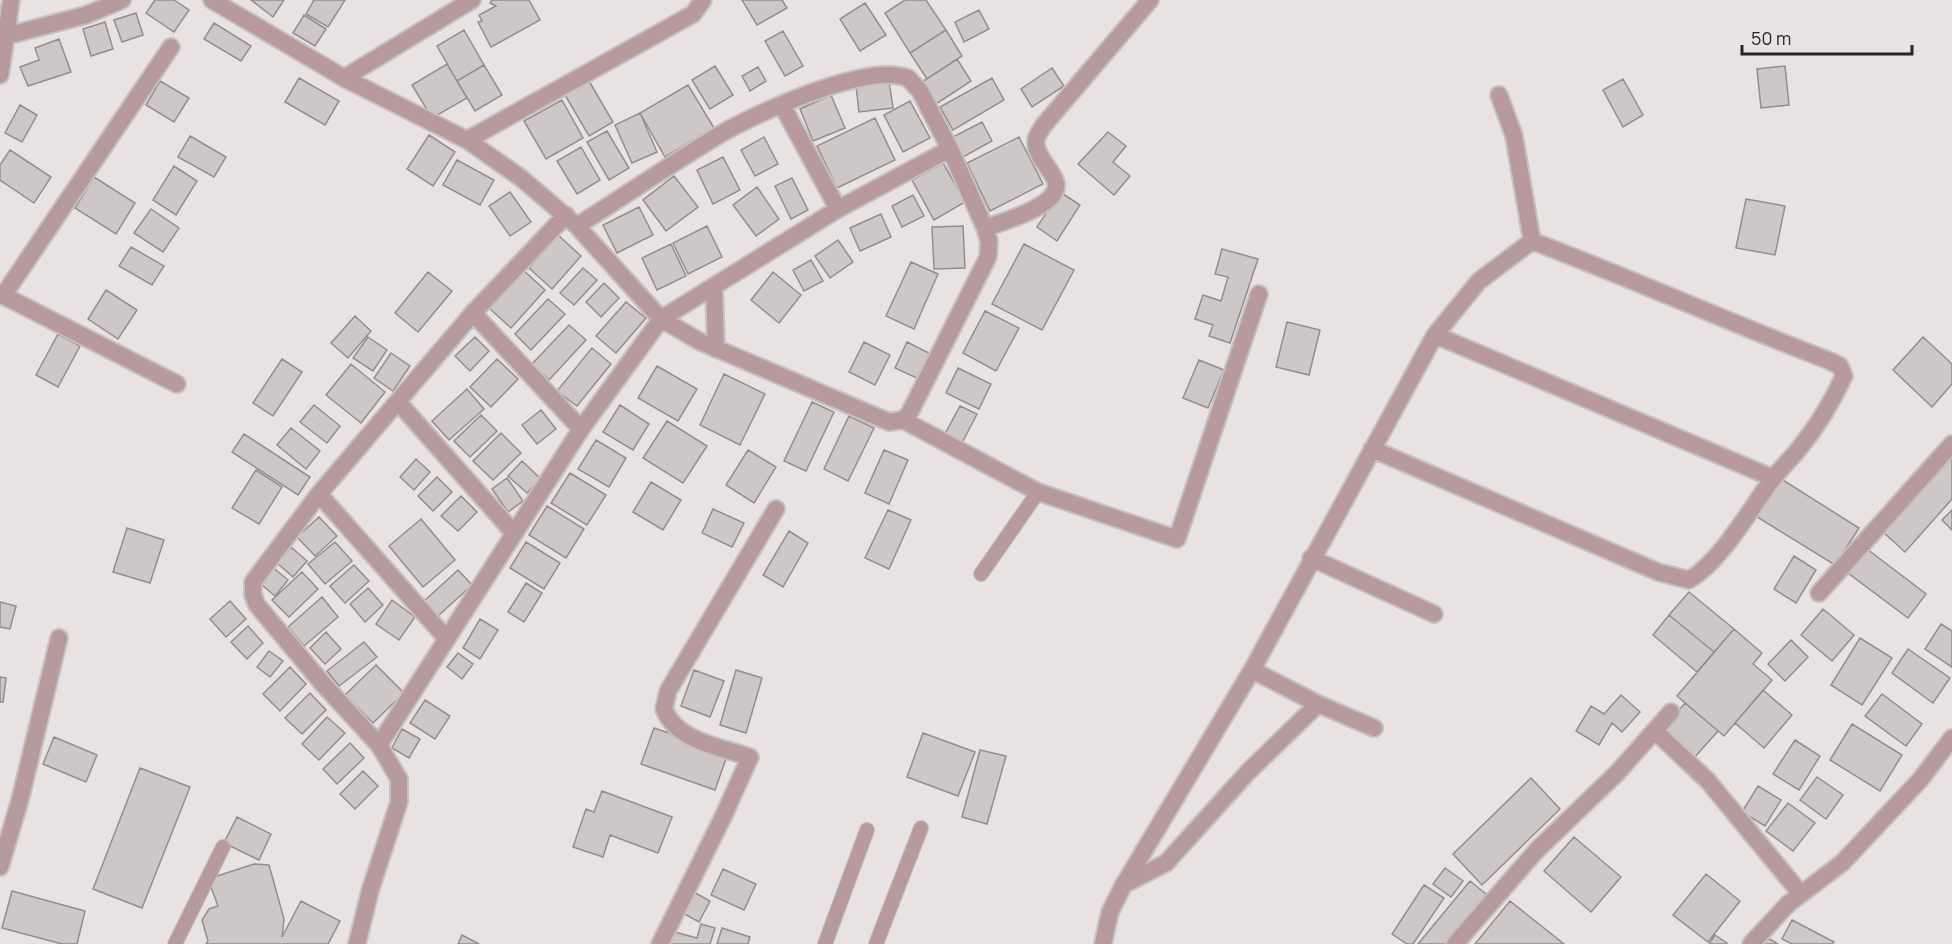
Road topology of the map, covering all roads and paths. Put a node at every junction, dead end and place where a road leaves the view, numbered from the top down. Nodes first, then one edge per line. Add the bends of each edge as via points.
1 (11, 0) edge
2 (122, 0) edge
3 (212, 0) edge
4 (472, 0) edge
5 (703, 0) edge
6 (1150, 0) edge
7 (6, 36) junction
8 (171, 47) dead end
9 (0, 75) edge
10 (344, 78) junction
11 (1499, 95) dead end
12 (782, 105) junction
13 (467, 140) junction
14 (950, 149) junction
15 (837, 209) junction
16 (571, 221) junction
17 (984, 228) junction
18 (1532, 241) junction
19 (714, 286) junction
20 (1259, 294) dead end
21 (2, 295) edge
22 (473, 313) junction
23 (661, 319) junction
24 (1435, 335) junction
25 (716, 349) junction
26 (177, 384) dead end
27 (398, 402) junction
28 (903, 420) junction
29 (581, 429) junction
30 (1952, 444) edge
31 (1372, 449) junction
32 (1773, 478) junction
33 (1038, 492) junction
34 (319, 494) junction
35 (776, 509) dead end
36 (513, 532) junction
37 (1311, 558) junction
38 (981, 574) dead end
39 (1819, 593) dead end
40 (1434, 614) dead end
41 (59, 638) dead end
42 (446, 638) junction
43 (1252, 670) junction
44 (1318, 704) junction
45 (1671, 712) dead end
46 (1374, 728) dead end
47 (1655, 731) junction
48 (1952, 738) edge
49 (379, 744) junction
50 (921, 828) dead end
51 (867, 830) dead end
52 (223, 847) dead end
53 (0, 867) edge
54 (1123, 886) junction
55 (1801, 894) junction
56 (175, 944) edge
57 (357, 944) edge
58 (660, 944) edge
59 (825, 944) edge
60 (876, 944) edge
61 (1103, 944) edge
62 (1455, 944) edge
63 (1751, 944) edge

1 - 7 street
2 - 7 street via 86,15
3 - 10 street
4 - 10 street
5 - 13 street via 693,14
6 - 17 street via 1036,138 1035,145 1056,181 1054,195 1014,219
7 - 9 street
8 - 21 street
10 - 13 street
11 - 18 street via 1515,144
12 - 14 street via 856,78 903,75 920,91
12 - 15 street
12 - 16 street via 720,135
13 - 16 street via 521,178
14 - 15 street
14 - 17 street
15 - 19 street
16 - 22 street
16 - 23 street
17 - 28 street via 989,241 988,257
18 - 24 street via 1479,281
18 - 32 street via 1840,366 1844,376 1835,396 1799,449
19 - 23 street
19 - 25 street
20 - 33 street via 1177,538
21 - 26 street
22 - 27 street
22 - 29 street
23 - 25 street
23 - 29 street
24 - 31 street
24 - 32 street
25 - 28 street via 889,422
27 - 34 street
27 - 36 street
28 - 33 street
29 - 36 street
30 - 39 street
31 - 32 street via 1681,580 1689,580 1703,569
31 - 37 street
33 - 38 lane
34 - 42 street
34 - 49 street via 257,574 253,595 279,634
35 - 58 street via 668,691 664,709 675,728 750,757
36 - 42 street
37 - 40 street
37 - 43 street
41 - 53 street
42 - 49 street
43 - 44 street
43 - 54 street
44 - 46 street
44 - 54 street via 1248,772 1166,863
45 - 47 street
47 - 55 street via 1708,781
47 - 62 street via 1537,850
48 - 55 street via 1920,780 1842,863
49 - 57 street via 399,779 399,802
50 - 60 lane
51 - 59 lane
52 - 56 lane
54 - 61 street via 1110,912
55 - 63 street

